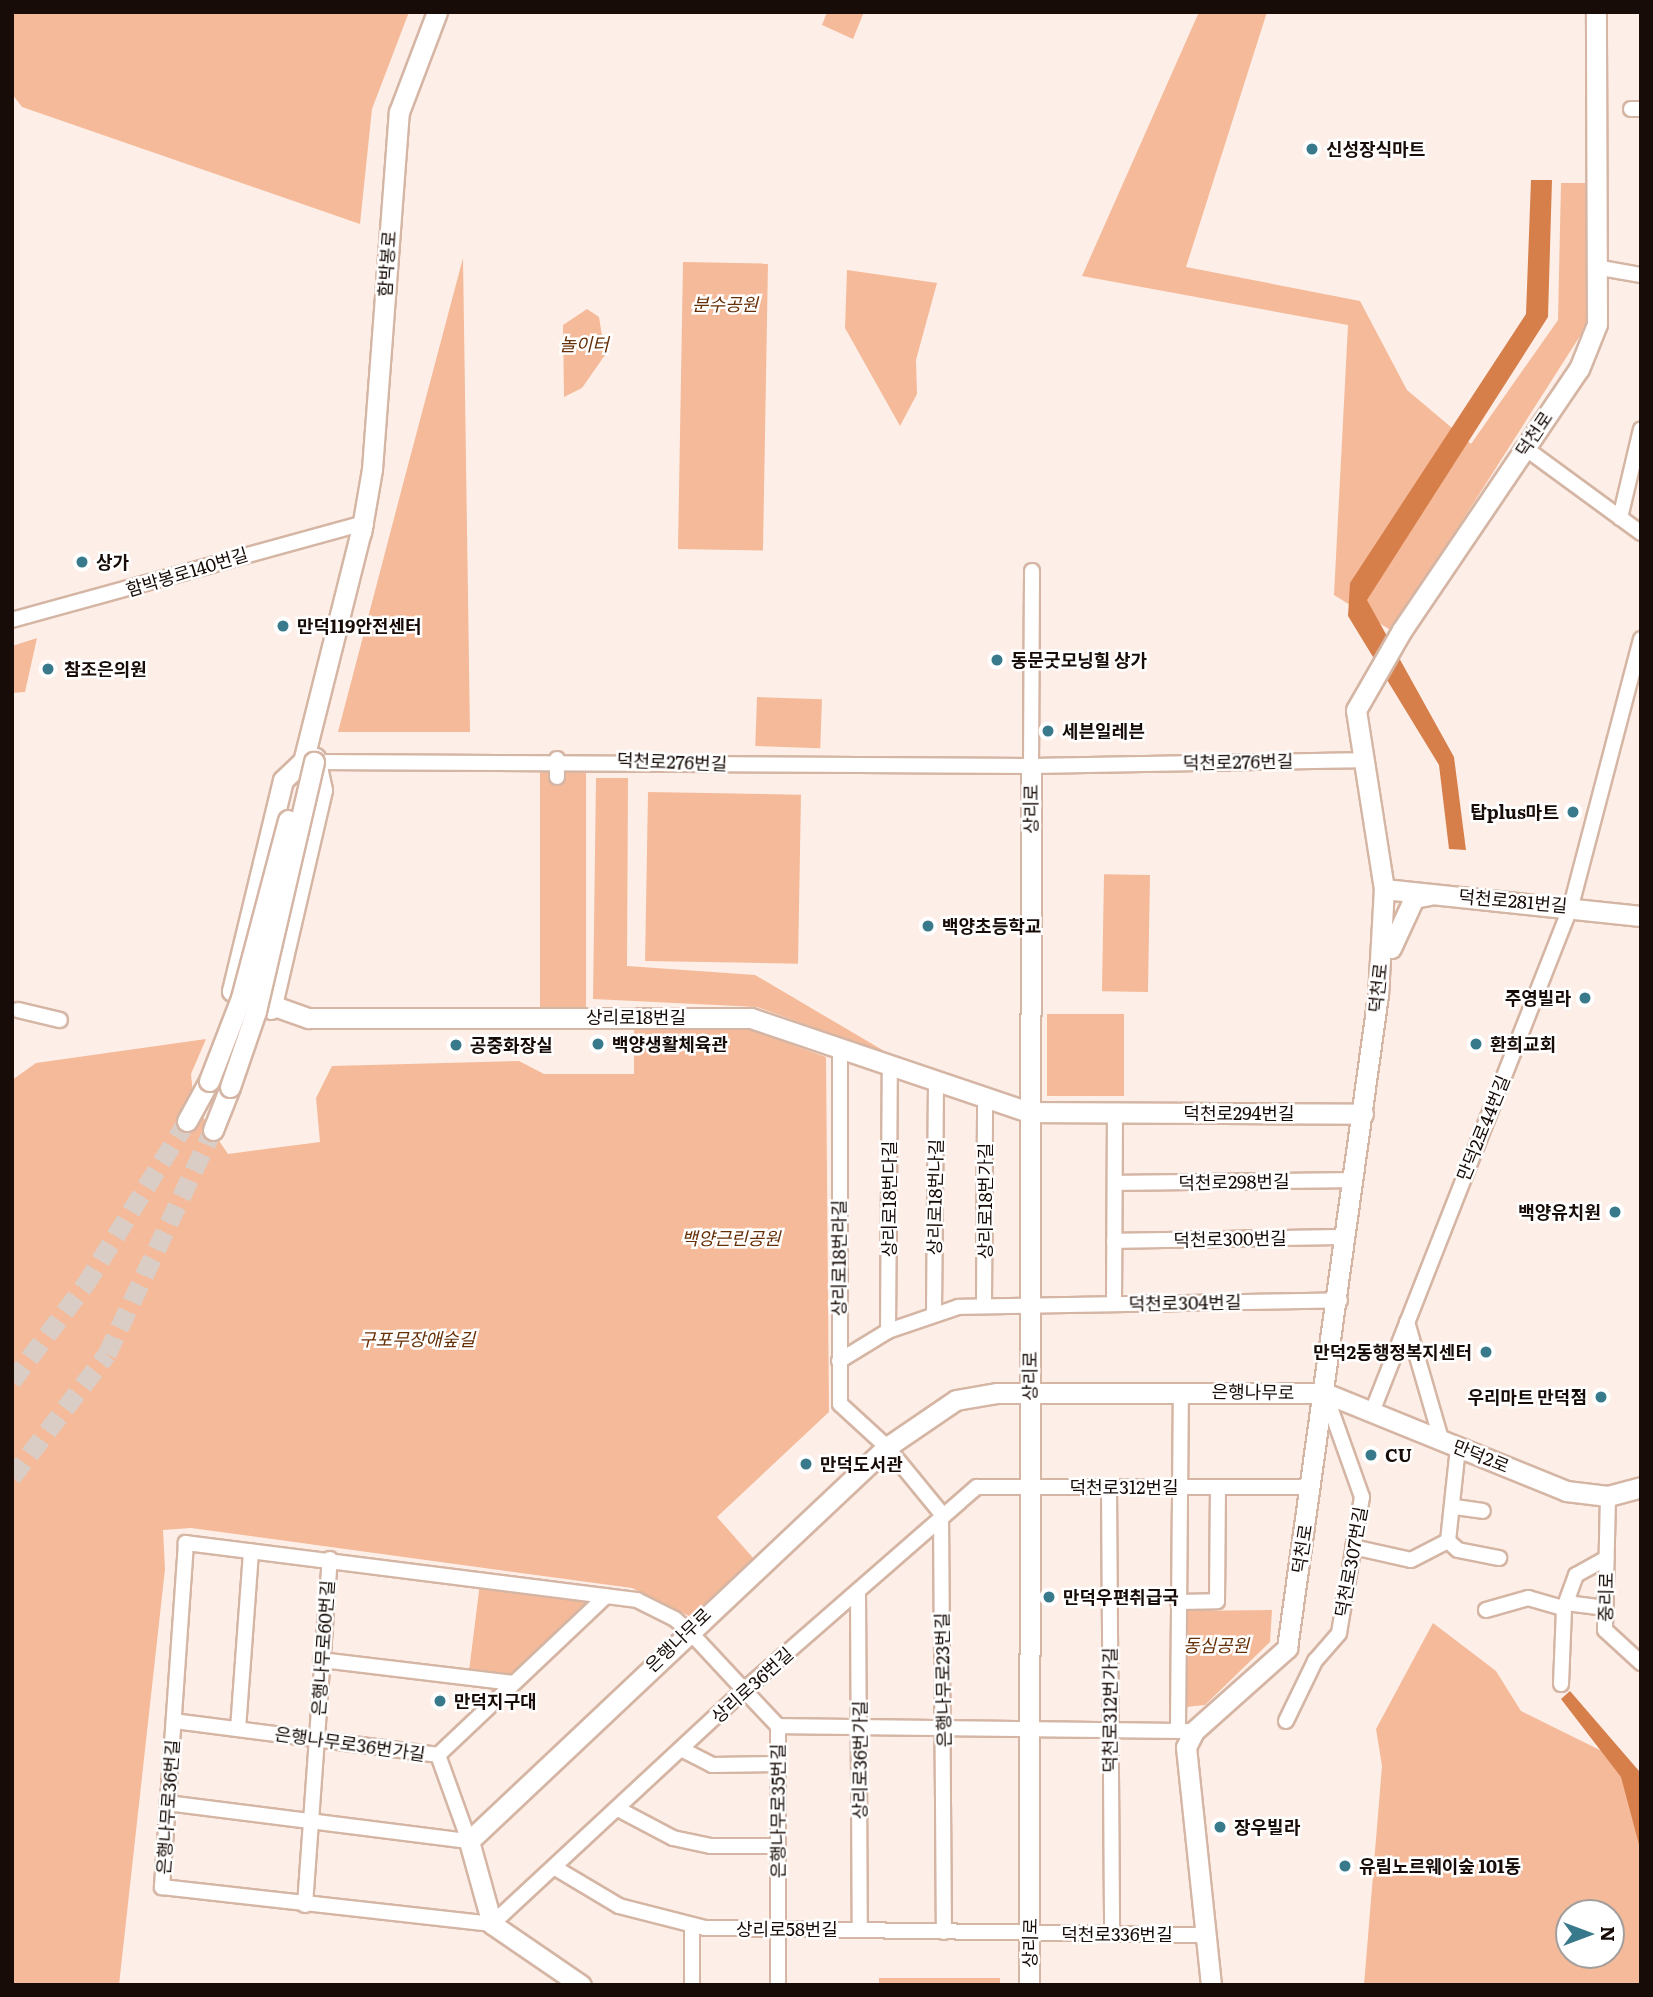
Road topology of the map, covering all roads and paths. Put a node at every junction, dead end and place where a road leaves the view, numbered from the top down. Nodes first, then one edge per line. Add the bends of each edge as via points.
1 (437, 12) edge
2 (1596, 12) edge
3 (1601, 268) junction
4 (1641, 275) edge
5 (1641, 429) edge
6 (1525, 448) junction
7 (1620, 518) junction
8 (363, 523) junction
9 (1641, 533) edge
10 (1032, 571) dead end
11 (12, 620) edge
12 (1641, 639) edge
13 (557, 760) junction
14 (1360, 760) junction
15 (308, 762) junction
16 (1031, 766) junction
17 (557, 777) dead end
18 (1384, 889) junction
19 (1434, 894) junction
20 (1571, 906) junction
21 (1641, 916) edge
22 (1378, 995) junction
23 (271, 1009) junction
24 (18, 1010) dead end
25 (60, 1020) dead end
26 (839, 1049) junction
27 (890, 1066) junction
28 (936, 1081) junction
29 (985, 1097) junction
30 (1029, 1112) junction
31 (1115, 1112) junction
32 (1363, 1114) junction
33 (187, 1121) tunnel mouth
34 (213, 1130) tunnel mouth
35 (1353, 1180) junction
36 (1115, 1183) junction
37 (1347, 1237) junction
38 (1114, 1241) junction
39 (1339, 1300) junction
40 (1030, 1304) junction
41 (1114, 1304) junction
42 (984, 1306) junction
43 (934, 1312) junction
44 (1406, 1322) junction
45 (888, 1331) junction
46 (839, 1361) junction
47 (1181, 1391) junction
48 (1031, 1392) junction
49 (1325, 1393) junction
50 (1372, 1412) junction
51 (1449, 1443) junction
52 (887, 1447) junction
53 (1030, 1486) junction
54 (1109, 1487) junction
55 (1179, 1487) junction
56 (1218, 1487) junction
57 (1311, 1487) junction
58 (1641, 1487) edge
59 (1608, 1496) junction
60 (1455, 1507) junction
61 (1483, 1511) dead end
62 (941, 1513) junction
63 (1448, 1541) junction
64 (1353, 1547) junction
65 (251, 1551) junction
66 (1499, 1558) dead end
67 (1607, 1558) junction
68 (330, 1559) junction
69 (858, 1591) junction
70 (606, 1596) junction
71 (1178, 1602) junction
72 (1565, 1606) junction
73 (1606, 1608) junction
74 (1486, 1610) dead end
75 (688, 1630) junction
76 (321, 1660) junction
77 (1641, 1662) edge
78 (513, 1683) junction
79 (1561, 1684) dead end
80 (744, 1690) junction
81 (174, 1721) junction
82 (1286, 1721) dead end
83 (861, 1725) junction
84 (943, 1725) junction
85 (778, 1726) junction
86 (1031, 1726) junction
87 (1110, 1727) junction
88 (238, 1728) junction
89 (1186, 1729) junction
90 (316, 1740) junction
91 (683, 1750) junction
92 (438, 1755) junction
93 (778, 1764) junction
94 (167, 1803) junction
95 (620, 1810) junction
96 (310, 1820) junction
97 (469, 1841) junction
98 (778, 1846) junction
99 (556, 1870) junction
100 (305, 1905) junction
101 (492, 1924) junction
102 (692, 1926) junction
103 (860, 1929) junction
104 (778, 1930) junction
105 (944, 1932) junction
106 (1030, 1934) junction
107 (1112, 1934) junction
108 (1204, 1935) junction
109 (581, 1985) edge
110 (692, 1985) edge
111 (778, 1985) edge
112 (1029, 1985) edge
113 (1211, 1985) edge

1 - 8 main road, 함박봉로 via 399,112 378,407
2 - 3 main road, 덕천로
3 - 4 street
3 - 6 main road, 덕천로 via 1597,324 1579,369
5 - 7 street
6 - 7 street
6 - 14 main road, 덕천로 via 1402,630 1356,710
7 - 9 street
8 - 11 street, 함박봉로140번길
8 - 15 main road, 함박봉로
10 - 16 street
12 - 20 street, 만덕2로44번길
13 - 15 street, 덕천로276번길
13 - 16 street, 덕천로276번길
13 - 17 street
14 - 16 street, 덕천로276번길
14 - 18 main road, 덕천로
15 - 23 main road via 322,790
15 - 23 main road, 상리로18번길 via 283,780 232,991
15 - 33 main road, bridge via 241,998 209,1081
15 - 34 main road, bridge via 266,971
16 - 30 main road, 상리로
18 - 19 main road, 덕천로281번길
18 - 22 main road, 덕천로
19 - 20 main road, 덕천로281번길
19 - 22 main road via 1414,898 1396,928
20 - 21 main road, 덕천로281번길
20 - 44 street, 만덕2로44번길
22 - 32 main road, 덕천로
23 - 26 main road, 상리로18번길 via 308,1018 751,1018
24 - 25 street
26 - 27 main road, 상리로18번길
26 - 46 street, 상리로18번라길
27 - 28 main road, 상리로18번길
27 - 45 street, 상리로18번다길
28 - 29 main road, 상리로18번길
28 - 43 street, 상리로18번나길
29 - 30 main road, 상리로18번길
29 - 42 street, 상리로18번가길
30 - 31 main road, 덕천로294번길
30 - 40 main road, 상리로
31 - 32 main road, 덕천로294번길
31 - 36 street
32 - 35 main road, 덕천로
35 - 36 street, 덕천로298번길
35 - 37 main road, 덕천로
36 - 38 street
37 - 38 street, 덕천로300번길
37 - 39 main road, 덕천로
38 - 41 street
39 - 41 street, 덕천로304번길
39 - 49 main road, 덕천로
40 - 41 street, 덕천로304번길
40 - 42 street, 덕천로304번길
40 - 48 main road, 상리로
42 - 43 street, 덕천로304번길
43 - 45 street, 덕천로304번길
44 - 50 street, 만덕2로44번길
44 - 51 street
45 - 46 street, 덕천로304번길
46 - 52 street, 상리로18번라길 via 840,1404
47 - 48 main road, 은행나무로
47 - 49 main road, 은행나무로
47 - 55 street
48 - 52 main road, 은행나무로 via 956,1400
48 - 53 main road, 상리로
49 - 50 main road, 만덕2로
49 - 57 main road, 덕천로
49 - 64 street, 덕천로307번길 via 1362,1497
50 - 51 main road, 만덕2로
51 - 59 main road, 만덕2로 via 1566,1491
51 - 60 street
52 - 62 street
52 - 75 main road, 은행나무로
53 - 54 street, 덕천로312번길
53 - 62 street, 상리로36번길 via 977,1487
53 - 86 main road, 상리로
54 - 55 street, 덕천로312번길
54 - 87 street, 덕천로312번가길
55 - 56 street, 덕천로312번길
55 - 71 street
56 - 57 street, 덕천로312번길
56 - 71 street via 1217,1601
57 - 89 main road, 덕천로 via 1287,1648
58 - 59 main road, 만덕2로
59 - 67 street, 중리로
60 - 61 street
60 - 63 street
62 - 69 street, 상리로36번길
62 - 84 street, 은행나무로23번길
63 - 64 street via 1411,1560
63 - 66 street via 1458,1550
64 - 82 street, 덕천로307번길 via 1339,1633 1315,1661
65 - 68 street, 은행나무로36번길
65 - 81 street, 은행나무로36번길 via 186,1543
65 - 88 street
67 - 72 street, 중리로 via 1576,1576
67 - 73 street, 중리로
68 - 70 street, 은행나무로36번길
68 - 76 street, 은행나무로60번길
69 - 80 street, 상리로36번길
69 - 83 street, 상리로36번가길
70 - 75 street, 은행나무로36번길 via 655,1607
70 - 78 street, 은행나무로36번가길
71 - 89 street
72 - 73 street
72 - 74 street via 1528,1598
72 - 79 street, 중리로
73 - 77 street, 중리로 via 1605,1630
75 - 80 street, 은행나무로35번길
75 - 97 main road, 은행나무로
76 - 78 street
76 - 90 street, 은행나무로60번길
78 - 92 street, 은행나무로36번가길
80 - 85 street, 은행나무로35번길
80 - 91 street, 상리로36번길
81 - 88 street, 은행나무로36번가길
81 - 94 street, 은행나무로36번길
83 - 84 street
83 - 85 street
83 - 103 street, 상리로36번가길
84 - 86 street
84 - 105 street, 은행나무로23번길
85 - 93 street, 은행나무로35번길
86 - 87 street
86 - 106 main road, 상리로
87 - 89 street
87 - 107 street, 덕천로312번가길
88 - 90 street, 은행나무로36번가길
89 - 108 main road
90 - 92 street, 은행나무로36번가길
90 - 96 street, 은행나무로60번길
91 - 93 street via 712,1765
91 - 95 street, 상리로36번길
92 - 97 street
93 - 98 street, 은행나무로35번길
94 - 96 street
94 - 100 street, 은행나무로36번길 via 162,1887
95 - 98 street via 673,1838 711,1846
95 - 99 street, 상리로36번길
96 - 97 street
96 - 100 street, 은행나무로60번길
97 - 101 main road
98 - 104 street, 은행나무로35번길
99 - 101 street, 상리로36번길
99 - 102 street, 상리로58번길 via 619,1906
100 - 101 street, 은행나무로36번길
101 - 109 main road
102 - 104 street, 상리로58번길
102 - 110 street
103 - 104 street, 상리로58번길
103 - 105 street, 상리로58번길
104 - 111 street, 은행나무로35번길
105 - 106 street, 상리로58번길
106 - 107 street, 덕천로336번길
106 - 112 main road, 상리로
107 - 108 street, 덕천로336번길
108 - 113 main road

